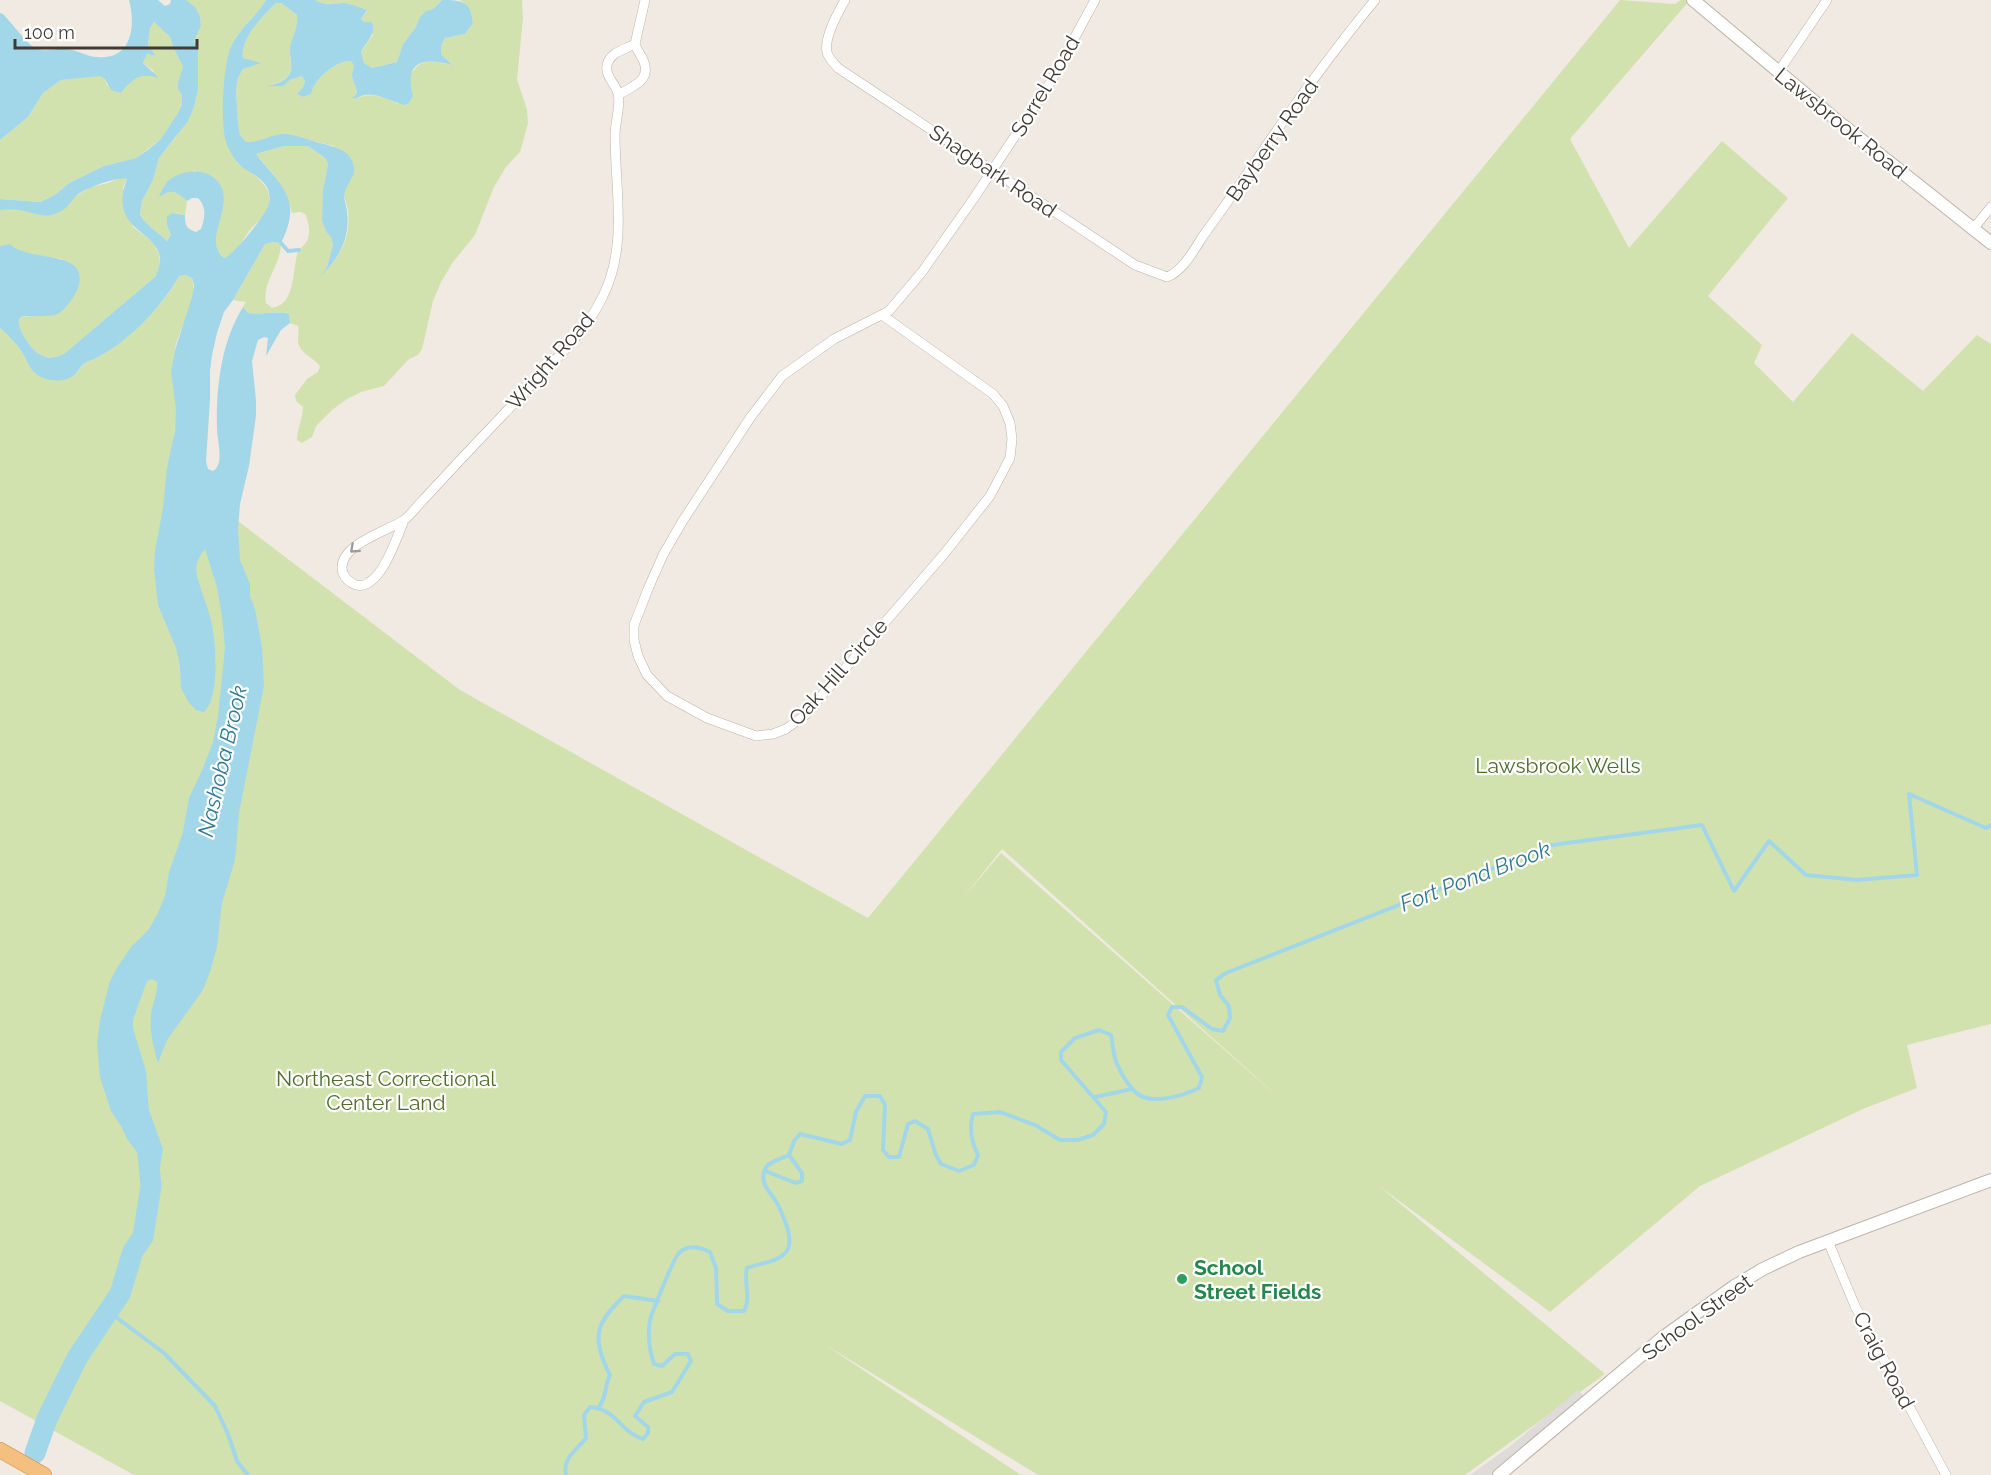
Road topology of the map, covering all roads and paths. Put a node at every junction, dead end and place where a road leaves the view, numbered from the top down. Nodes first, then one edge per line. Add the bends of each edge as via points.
1 (645, 0) edge
2 (845, 0) edge
3 (1095, 0) edge
4 (1375, 0) edge
5 (1693, 0) edge
6 (1827, 0) edge
7 (635, 44) junction
8 (1779, 72) junction
9 (619, 95) junction
10 (992, 170) junction
11 (1991, 207) edge
12 (1973, 229) junction
13 (1991, 243) edge
14 (1167, 277) joint
15 (882, 315) junction
16 (404, 520) junction
17 (1991, 1180) edge
18 (1828, 1241) junction
19 (0, 1450) edge
20 (44, 1475) edge
21 (1499, 1475) edge
22 (1946, 1475) edge

1 - 7 street
2 - 10 street, Shagbark Road via 828,42 830,59
3 - 10 street, Sorrel Road via 1050,83
4 - 14 street, Bayberry Road via 1284,120 1190,255
5 - 8 street, Lawsbrook Road
6 - 8 street
7 - 9 street via 645,63 644,78
7 - 9 street, Wright Road via 615,53 608,62 607,74
8 - 12 street, Lawsbrook Road
9 - 16 street, Wright Road via 615,133 619,228 604,296 569,345
10 - 14 street, Shagbark Road via 1135,265
10 - 15 street, Oak Hill Circle via 922,272
11 - 12 street
12 - 13 street, Lawsbrook Road
15 - 15 street, Oak Hill Circle via 834,339 782,376 682,522 651,580 634,626 636,648 647,675 667,696 737,730 756,736 773,734 805,715 944,554 990,496 1010,458 1010,423 993,394
16 -> 16 street, Wright Road via 354,547 342,566 348,581 362,585 372,581
17 - 18 street, School Street
18 - 21 street, School Street via 1763,1269 1691,1316
18 - 22 street, Craig Road via 1855,1306
19 - 20 highway

